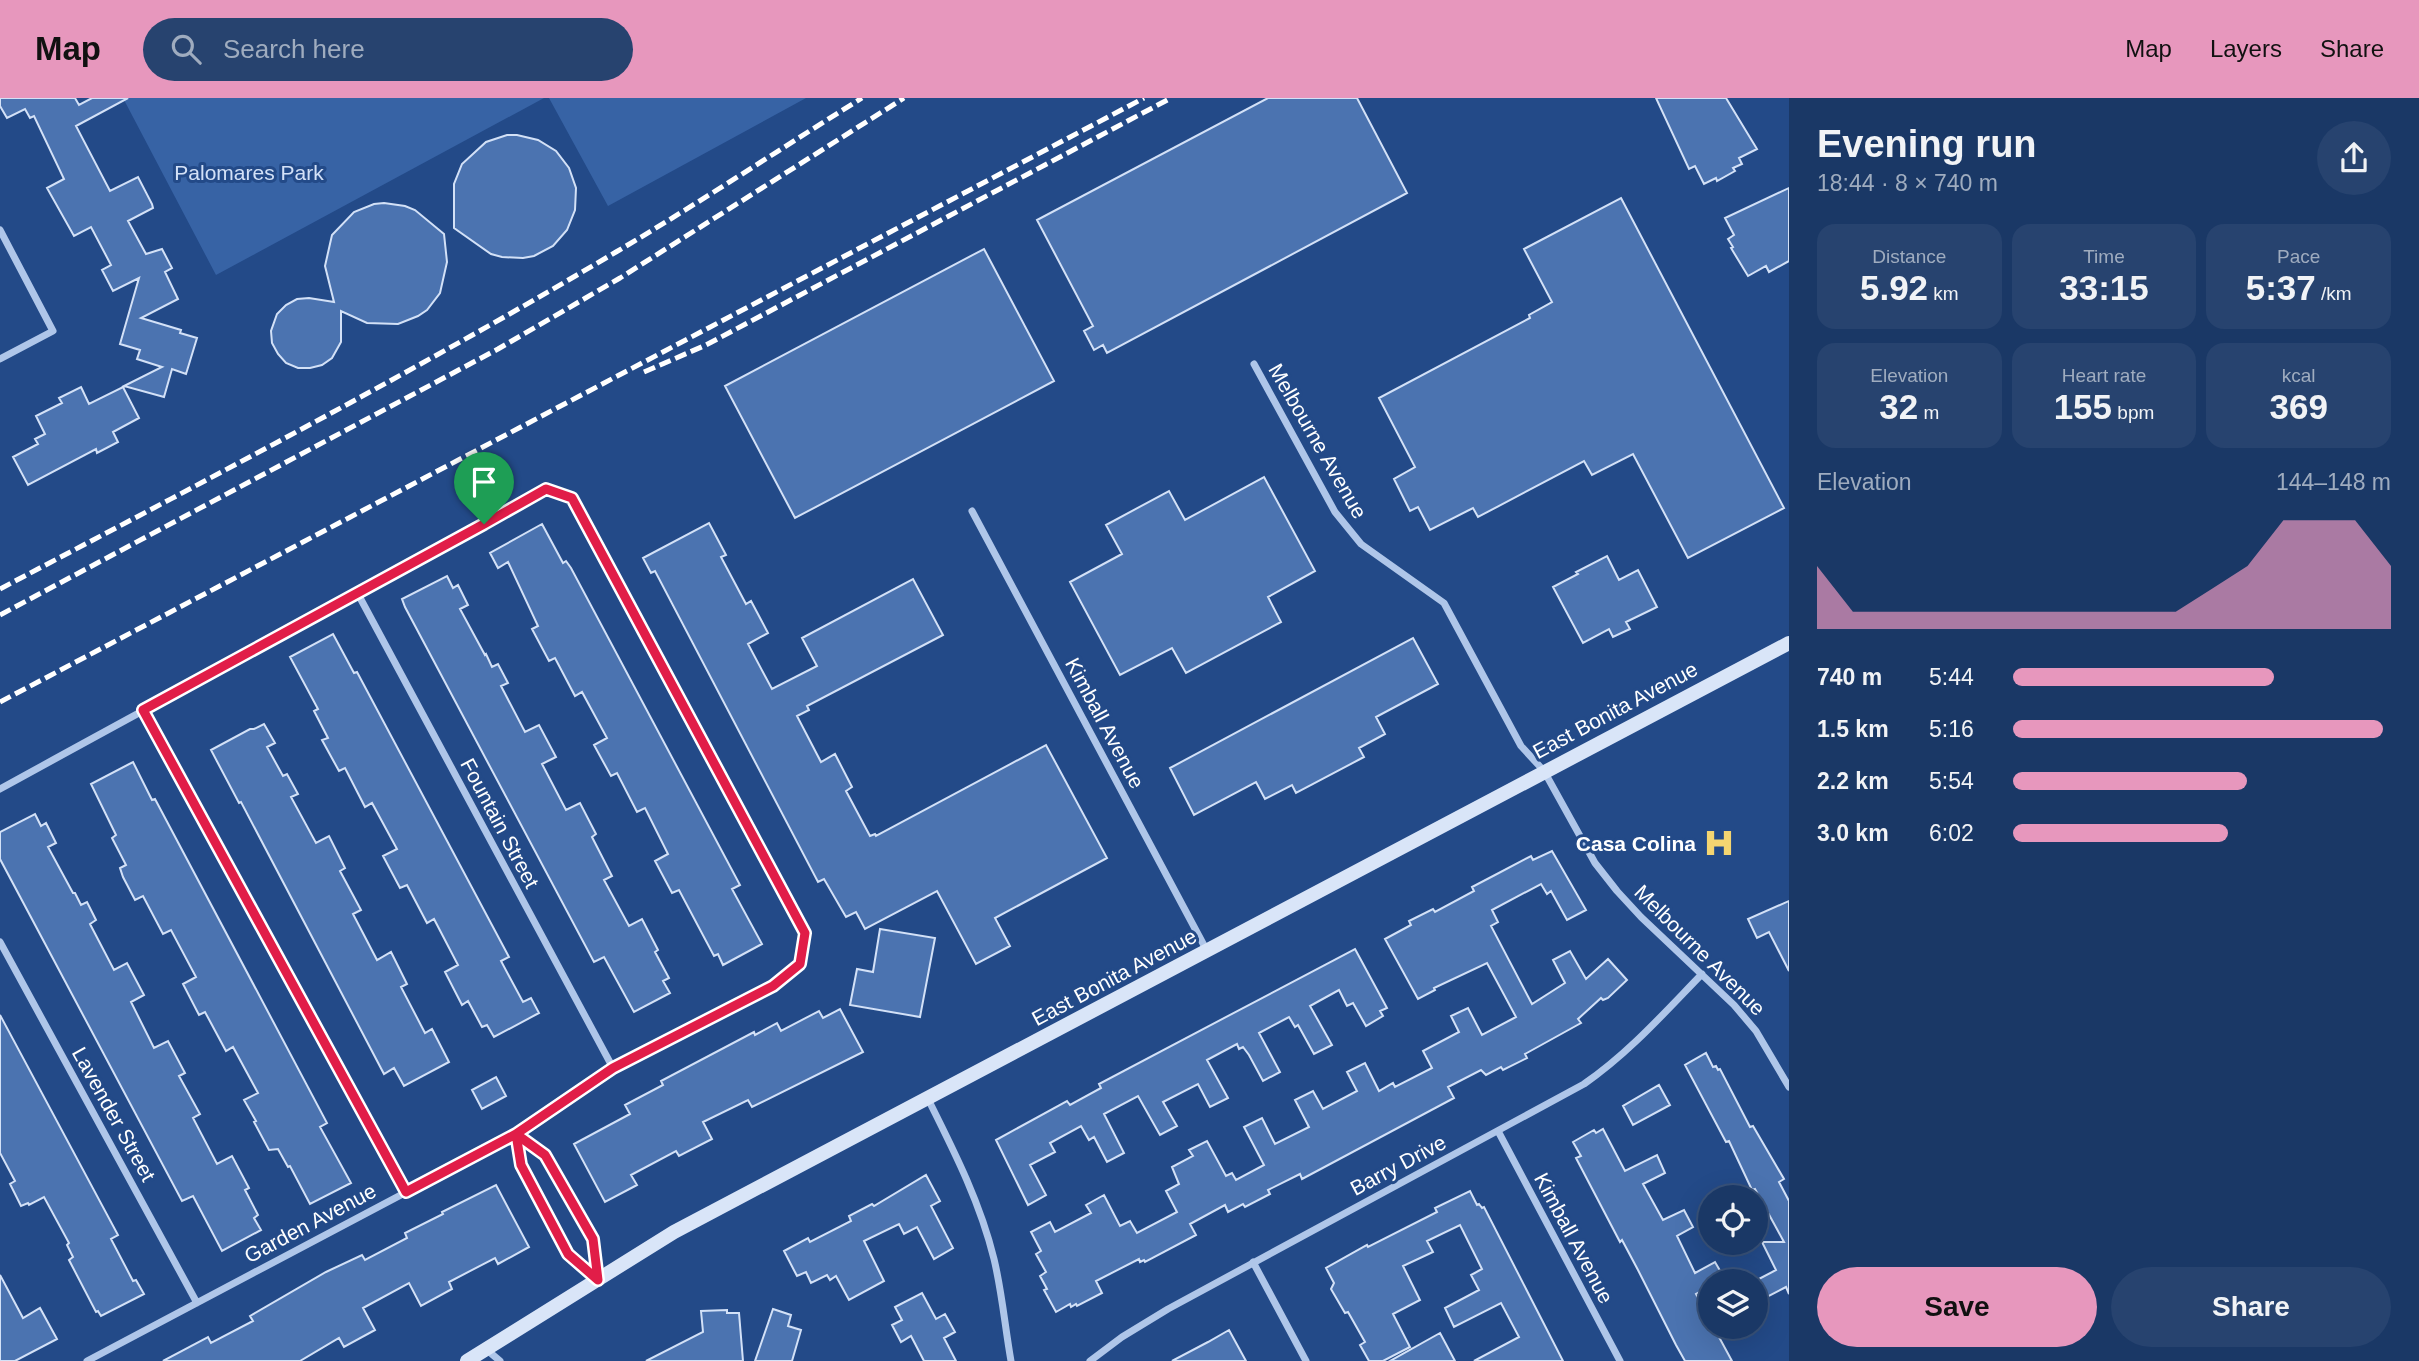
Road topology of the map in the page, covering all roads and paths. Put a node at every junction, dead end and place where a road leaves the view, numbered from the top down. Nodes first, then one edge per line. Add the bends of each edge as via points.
1 (0, 230) edge
2 (0, 359) edge
3 (1254, 364) dead end
4 (972, 511) dead end
5 (358, 594) junction
6 (1789, 643) edge
7 (143, 710) junction
8 (1544, 771) junction
9 (0, 789) edge
10 (0, 942) edge
11 (1207, 951) junction
12 (1702, 974) junction
13 (613, 1068) junction
14 (1789, 1087) edge
15 (928, 1099) junction
16 (1498, 1131) junction
17 (516, 1134) junction
18 (406, 1192) junction
19 (1253, 1262) junction
20 (598, 1280) junction
21 (197, 1303) junction
22 (488, 1356) edge
23 (87, 1361) edge
24 (467, 1361) edge
25 (500, 1361) edge
26 (1011, 1361) edge
27 (1090, 1361) edge
28 (1306, 1361) edge
29 (1620, 1361) edge

1 - 2 street via 53,331
3 - 8 street, Melbourne Avenue via 1347,529 1444,603 1521,746
4 - 11 street, Kimball Avenue
5 - 7 street
5 - 13 street, Fountain Street
5 - 13 street, Garden Avenue via 546,489 572,498 805,933 800,964 773,986
6 - 8 main road, East Bonita Avenue
7 - 9 street
7 - 18 street
8 - 11 main road, East Bonita Avenue
8 - 12 street, Melbourne Avenue via 1595,863 1617,891
10 - 21 street, Lavender Street
11 - 15 main road, East Bonita Avenue
12 - 14 street, Melbourne Avenue via 1756,1031
12 - 16 street, Barry Drive via 1610,1066
13 - 17 street, Garden Avenue
15 - 20 main road, East Bonita Avenue via 674,1232
15 - 26 street via 959,1160 986,1230
16 - 19 street, Barry Drive
16 - 29 street, Kimball Avenue
17 - 18 street, Garden Avenue
17 - 20 street via 521,1165 568,1254
17 - 20 street via 545,1155 593,1239
18 - 21 street, Garden Avenue
19 - 27 street, Barry Drive via 1122,1337
19 - 28 street
20 - 22 main road, East Bonita Avenue
21 - 23 street, Garden Avenue
22 - 24 main road, East Bonita Avenue
22 - 25 street

